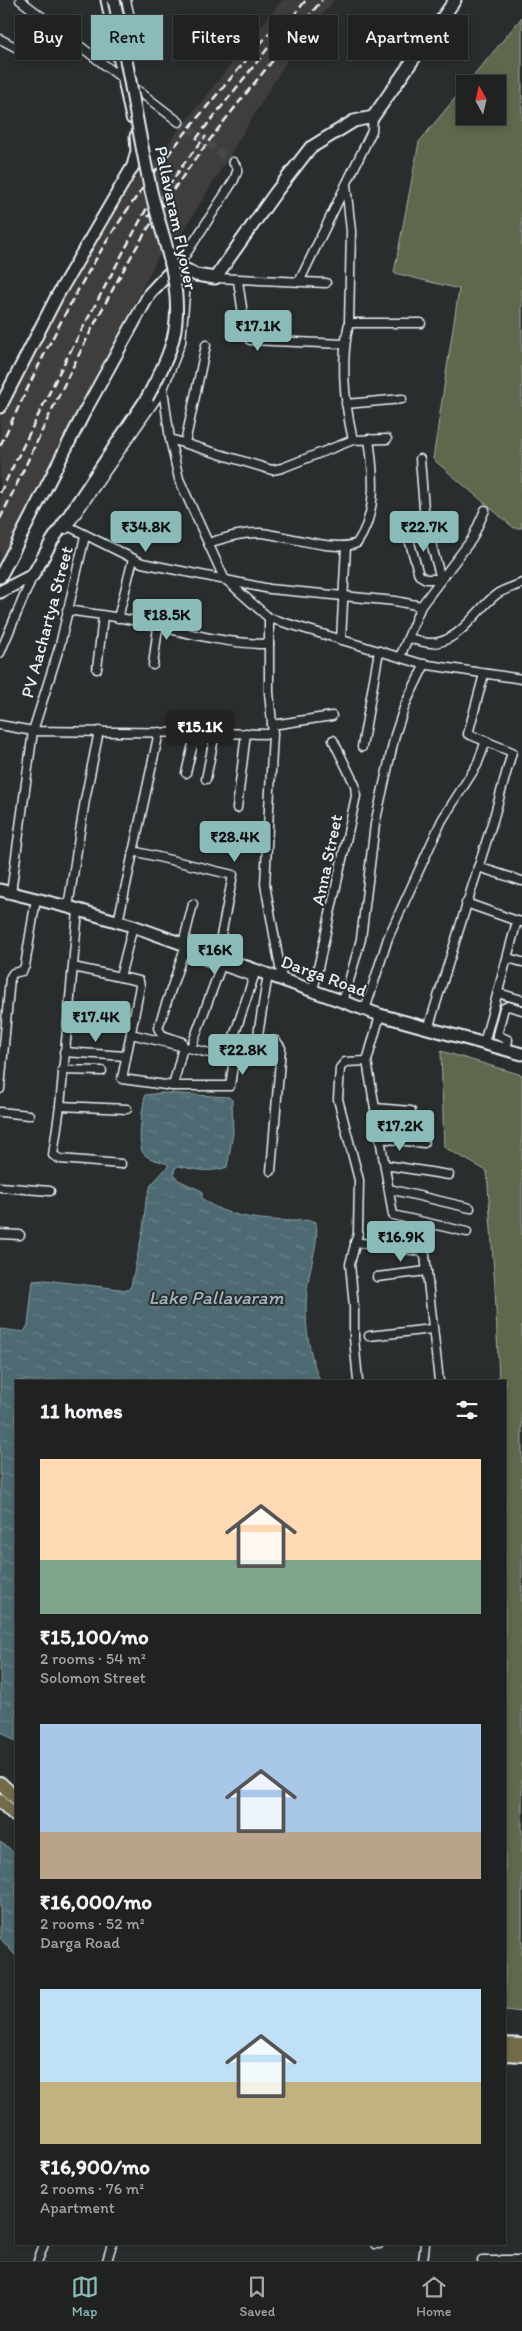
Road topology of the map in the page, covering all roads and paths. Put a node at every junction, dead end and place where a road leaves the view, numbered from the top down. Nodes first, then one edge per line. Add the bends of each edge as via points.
1 (20, 0) edge
2 (108, 0) edge
3 (114, 0) edge
4 (126, 0) edge
5 (454, 0) edge
6 (0, 39) edge
7 (15, 47) edge
8 (121, 66) junction
9 (124, 80) junction
10 (373, 117) junction
11 (179, 122) tunnel mouth
12 (233, 162) dead end
13 (346, 185) junction
14 (182, 269) junction
15 (215, 278) junction
16 (238, 281) junction
17 (299, 282) junction
18 (326, 283) dead end
19 (349, 323) junction
20 (421, 323) dead end
21 (344, 344) junction
22 (206, 345) dead end
23 (163, 389) junction
24 (402, 399) dead end
25 (346, 404) junction
26 (0, 406) edge
27 (170, 439) junction
28 (387, 439) dead end
29 (353, 440) junction
30 (369, 440) junction
31 (185, 443) junction
32 (420, 459) dead end
33 (485, 510) dead end
34 (425, 520) junction
35 (68, 526) junction
36 (57, 534) junction
37 (85, 536) junction
38 (208, 543) junction
39 (346, 546) junction
40 (133, 559) junction
41 (33, 575) junction
42 (0, 577) edge
43 (224, 578) junction
44 (441, 579) junction
45 (522, 583) edge
46 (0, 592) edge
47 (344, 597) junction
48 (421, 606) junction
49 (68, 610) junction
50 (103, 616) junction
51 (118, 618) junction
52 (270, 618) junction
53 (158, 626) junction
54 (408, 638) junction
55 (341, 640) junction
56 (269, 644) junction
57 (379, 651) junction
58 (0, 653) edge
59 (400, 657) junction
60 (425, 664) junction
61 (152, 665) dead end
62 (97, 669) dead end
63 (484, 674) junction
64 (522, 679) edge
65 (332, 716) dead end
66 (272, 725) junction
67 (0, 726) edge
68 (99, 730) junction
69 (32, 731) junction
70 (159, 732) junction
71 (196, 732) junction
72 (215, 733) junction
73 (246, 733) junction
74 (273, 734) junction
75 (332, 740) dead end
76 (486, 741) junction
77 (362, 747) dead end
78 (186, 773) dead end
79 (206, 779) dead end
80 (237, 808) dead end
81 (134, 851) junction
82 (478, 867) junction
83 (522, 881) edge
84 (5, 891) edge
85 (36, 899) junction
86 (466, 903) junction
87 (193, 904) dead end
88 (73, 909) junction
89 (118, 922) junction
90 (520, 922) edge
91 (133, 926) junction
92 (184, 947) junction
93 (508, 958) junction
94 (219, 961) junction
95 (522, 962) edge
96 (73, 967) junction
97 (255, 973) junction
98 (268, 974) junction
99 (120, 977) junction
100 (282, 979) junction
101 (313, 991) junction
102 (498, 993) junction
103 (522, 1000) edge
104 (343, 1002) junction
105 (69, 1008) junction
106 (364, 1010) junction
107 (522, 1010) edge
108 (380, 1016) junction
109 (134, 1019) junction
110 (428, 1028) junction
111 (132, 1034) junction
112 (244, 1040) dead end
113 (257, 1041) junction
114 (484, 1044) junction
115 (192, 1045) junction
116 (183, 1047) junction
117 (506, 1050) junction
118 (64, 1052) junction
119 (522, 1054) edge
120 (126, 1056) junction
121 (367, 1061) junction
122 (62, 1070) junction
123 (102, 1071) dead end
124 (173, 1086) junction
125 (0, 1089) edge
126 (60, 1106) junction
127 (375, 1108) junction
128 (127, 1109) dead end
129 (410, 1111) dead end
130 (0, 1112) edge
131 (29, 1115) dead end
132 (380, 1138) junction
133 (424, 1143) dead end
134 (121, 1164) dead end
135 (385, 1165) junction
136 (271, 1171) dead end
137 (450, 1175) dead end
138 (0, 1187) edge
139 (389, 1189) junction
140 (50, 1191) dead end
141 (470, 1208) dead end
142 (468, 1232) dead end
143 (0, 1234) edge
144 (20, 1235) dead end
145 (355, 1242) junction
146 (428, 1271) junction
147 (377, 1277) dead end
148 (432, 1329) junction
149 (369, 1336) dead end
150 (358, 1380) edge
151 (439, 1380) edge
152 (0, 1783) edge
153 (15, 1797) edge
154 (0, 1801) edge
155 (15, 1815) edge
156 (506, 2044) edge
157 (522, 2045) edge
158 (506, 2054) edge
159 (522, 2055) edge
160 (44, 2245) edge
161 (112, 2245) edge
162 (425, 2245) edge
163 (522, 2260) edge
164 (38, 2261) edge
165 (107, 2261) edge
166 (424, 2261) edge
167 (482, 2261) edge
168 (502, 2261) edge

1 - 9 street
2 - 8 street
3 - 36 street, Pallavaram Flyover, bridge via 146,166 177,292 174,337 168,357 147,398
4 - 8 street via 133,42 130,56
5 - 10 street
6 - 7 street
8 - 9 street
9 - 11 street
9 - 26 street via 137,142 133,166 57,296
10 - 13 street via 372,132
10 - 15 street via 354,121 310,148
12 - 14 street via 238,169 234,180
13 - 17 street
13 - 19 street via 351,231
14 - 15 street via 196,276
14 - 23 street via 181,342
14 - 42 street via 167,275 150,293
15 - 16 street
16 - 17 street
16 - 21 street via 246,334 250,340
17 - 18 street
19 - 20 street
19 - 21 street
21 - 25 street
22 - 31 street
23 - 27 street
23 - 35 street
24 - 25 street
25 - 29 street
27 - 31 street
27 - 38 street via 179,479
28 - 30 street
29 - 30 street
29 - 31 street via 272,470
30 - 39 street via 372,501 362,536 357,543
32 - 34 street
33 - 44 street via 472,539
34 - 44 street
34 - 44 street via 405,525 417,572 426,579
35 - 36 street
35 - 37 street
36 - 41 street, Pallavaram Flyover
37 - 40 street
37 - 49 street, PV Aachartya Street
38 - 39 street via 243,534 262,534
38 - 43 street
39 - 47 street
40 - 43 street
40 - 51 street
41 - 46 street
41 - 58 street
43 - 47 street via 270,589
43 - 52 street
44 - 48 street
45 - 54 street via 498,592 455,634 442,642 429,643
47 - 48 street
47 - 55 street
48 - 54 street
49 - 50 street
49 - 69 street, PV Aachartya Street
50 - 51 street
50 - 62 street
51 - 53 street
52 - 55 street
52 - 56 street
53 - 56 street via 217,640
53 - 61 street
54 - 59 street
55 - 57 street
56 - 66 street
57 - 59 street
57 - 77 street
59 - 60 street
60 - 63 street
60 - 104 street via 405,705 396,735 375,824 361,938
63 - 64 street
63 - 76 street via 468,734
65 - 66 street
66 - 74 street
67 - 69 street
68 - 69 street
68 - 70 street
68 - 88 street via 85,800
69 - 84 street, PV Aachartya Street
70 - 71 street
70 - 81 street
71 - 72 street
71 - 78 street
72 - 73 street
72 - 79 street
73 - 74 street
73 - 80 street
74 - 100 street via 265,884
75 - 101 street, Anna Street via 355,785 356,796
76 - 82 street via 512,752
76 - 106 street via 477,765 442,820 388,938
81 - 89 street
81 - 94 street via 233,875
82 - 83 street
82 - 86 street
84 - 85 street, Darga Road
85 - 88 street, Darga Road
85 - 125 street via 24,966 22,971 13,972 10,978
86 - 90 street
86 - 110 street
87 - 92 street
88 - 89 street, Darga Road
88 - 96 street
89 - 91 street, Darga Road
90 - 93 street
91 - 92 street, Darga Road
91 - 99 street
92 - 94 street, Darga Road
92 - 115 street via 158,1028 162,1035
93 - 95 street
93 - 102 street
94 - 97 street, Darga Road
94 - 115 street
96 - 99 street
96 - 105 street
97 - 98 street, Darga Road
97 - 115 street via 230,1048 221,1053
98 - 100 street, Darga Road
98 - 113 street
99 - 109 street via 139,981
100 - 101 street, Darga Road
101 - 104 street, Darga Road
102 - 103 street
102 - 114 street
104 - 106 street, Darga Road
105 - 109 street
105 - 118 street
106 - 108 street, Darga Road
107 - 117 street via 504,1008 497,1035 508,1040
108 - 110 street, Darga Road
108 - 121 street
109 - 111 street
110 - 114 street, Darga Road
111 - 116 street
111 - 120 street
112 - 113 street
113 - 136 street via 276,1041 282,1048
114 - 117 street, Darga Road
116 - 124 street
116 - 124 street via 234,1059 230,1086
117 - 119 street, Darga Road
118 - 120 street
118 - 122 street
120 - 124 street via 122,1079
121 - 127 street
121 - 145 street via 345,1062 340,1068 338,1099 359,1180
122 - 123 street
122 - 126 street
126 - 128 street
126 - 134 street via 53,1155 56,1158
127 - 129 street
127 - 132 street
130 - 131 street
132 - 133 street
132 - 135 street
135 - 137 street
135 - 139 street
138 - 140 street
139 - 141 street
139 - 142 street via 393,1215
143 - 144 street
145 - 146 street via 420,1251 425,1255
145 - 150 street via 350,1264
146 - 147 street
146 - 148 street
148 - 149 street
148 - 151 street
152 - 153 main road
154 - 155 main road
156 - 157 main road
158 - 159 main road
160 - 164 street
161 - 165 street
162 - 166 street
163 - 168 street
167 - 168 street

